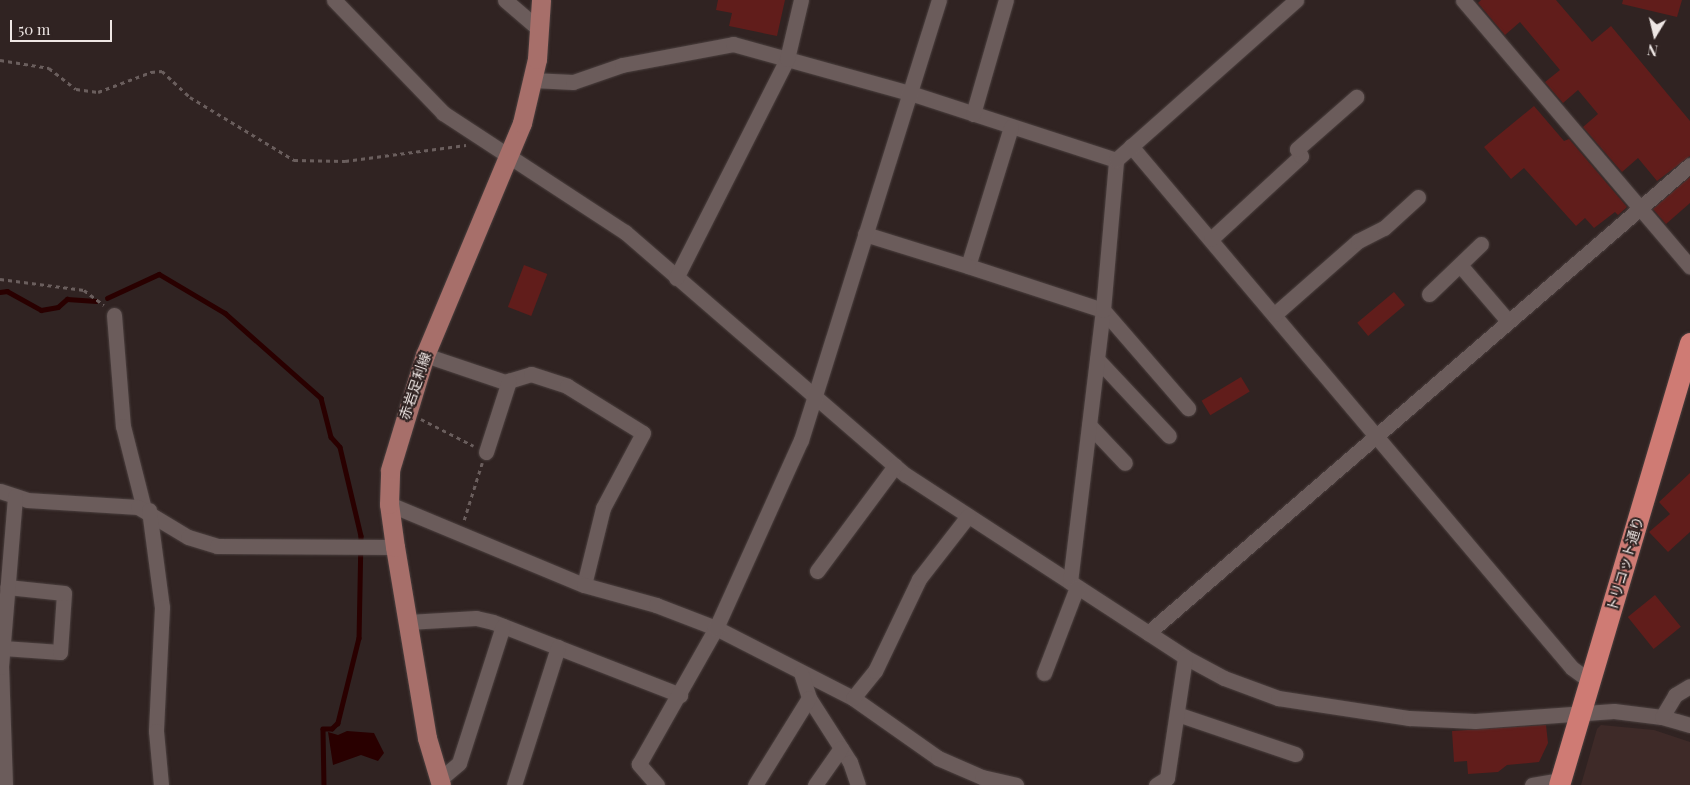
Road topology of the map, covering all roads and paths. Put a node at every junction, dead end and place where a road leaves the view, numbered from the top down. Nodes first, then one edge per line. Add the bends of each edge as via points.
1 (334, 0) edge
2 (505, 0) edge
3 (541, 0) edge
4 (801, 0) edge
5 (939, 0) edge
6 (1006, 0) edge
7 (1296, 0) edge
8 (1462, 0) edge
9 (540, 30) junction
10 (786, 59) junction
11 (0, 60) edge
12 (532, 80) junction
13 (910, 93) junction
14 (1356, 97) dead end
15 (973, 114) junction
16 (1011, 127) junction
17 (477, 138) junction
18 (1131, 146) junction
19 (510, 157) junction
20 (1116, 160) junction
21 (1690, 165) edge
22 (1419, 197) dead end
23 (1639, 207) junction
24 (864, 234) junction
25 (1210, 239) junction
26 (1481, 244) dead end
27 (1460, 265) junction
28 (968, 266) junction
29 (1690, 266) edge
30 (676, 278) junction
31 (0, 279) edge
32 (1429, 294) dead end
33 (1103, 310) junction
34 (1275, 314) junction
35 (114, 315) joint
36 (1508, 320) junction
37 (1690, 343) edge
38 (425, 355) junction
39 (1097, 359) junction
40 (509, 381) junction
41 (812, 397) junction
42 (1188, 408) dead end
43 (406, 411) junction
44 (1089, 425) junction
45 (1377, 434) junction
46 (1169, 436) dead end
47 (486, 452) junction
48 (1125, 463) dead end
49 (896, 466) junction
50 (0, 491) edge
51 (15, 497) junction
52 (389, 504) junction
53 (146, 509) junction
54 (968, 516) junction
55 (459, 536) junction
56 (395, 547) junction
57 (816, 571) dead end
58 (1074, 584) junction
59 (584, 585) junction
60 (7, 587) junction
61 (408, 622) junction
62 (503, 626) junction
63 (716, 628) junction
64 (1148, 633) junction
65 (558, 647) junction
66 (3, 648) junction
67 (1185, 657) junction
68 (1044, 673) dead end
69 (801, 674) junction
70 (1590, 681) junction
71 (1690, 686) edge
72 (680, 695) junction
73 (809, 698) junction
74 (853, 698) junction
75 (1581, 713) junction
76 (1177, 714) junction
77 (1662, 717) junction
78 (1690, 725) edge
79 (841, 748) junction
80 (1295, 754) dead end
81 (1559, 782) edge
82 (440, 783) edge
83 (1165, 783) edge
84 (5, 785) edge
85 (161, 785) edge
86 (514, 785) edge
87 (657, 785) edge
88 (755, 785) edge
89 (815, 785) edge
90 (858, 785) edge
91 (1016, 785) edge
92 (1532, 785) edge

1 - 17 street via 424,96
2 - 9 street
3 - 9 main road, 赤岩足利線
4 - 10 street
5 - 13 street
6 - 15 street
7 - 18 street
8 - 23 street
9 - 12 main road, 赤岩足利線
10 - 12 street via 733,44 622,65 573,82
10 - 13 street
10 - 30 street
11 - 17 path via 49,68 76,89 98,92 150,72 162,71 190,97 264,144 304,162 385,157 429,148 465,146
12 - 19 main road, 赤岩足利線
13 - 15 street
13 - 24 street
14 - 25 street via 1297,150 1301,156
15 - 16 street
16 - 20 street
16 - 28 street
17 - 19 street
18 - 20 street
18 - 25 street
19 - 30 street via 625,232
19 - 38 main road, 赤岩足利線
20 - 33 street
21 - 23 street
22 - 34 street via 1384,228 1358,241
23 - 29 street
23 - 36 street
24 - 28 street
24 - 41 street
25 - 34 street
26 - 27 street
27 - 32 street
27 - 36 street
28 - 33 street
30 - 41 street
31 - 35 path via 84,290 97,296
33 - 39 street
33 - 42 street
34 - 45 street
35 - 53 street via 123,426
36 - 45 street
37 - 70 highway, トリコット通り
38 - 40 street
38 - 43 main road, 赤岩足利線
39 - 44 street
39 - 46 street
40 - 47 street
40 - 59 street via 531,374 567,386 643,433 603,508
41 - 49 street
41 - 63 street via 801,440
43 - 47 path
43 - 52 main road, 赤岩足利線 via 390,470
44 - 48 street
44 - 58 street
45 - 64 street
45 - 70 street via 1572,668
47 - 55 path
49 - 54 street
49 - 57 street
50 - 51 street
51 - 53 street
51 - 60 street
52 - 55 street
52 - 56 main road, 赤岩足利線
53 - 56 street via 188,536 217,546
53 - 85 street via 162,607 156,731
54 - 58 street
54 - 74 street via 920,579 876,671
55 - 59 street
56 - 61 main road, 赤岩足利線
58 - 64 street
58 - 68 street
59 - 63 street via 656,604
60 - 66 street
60 - 66 street via 64,593 60,652
61 - 62 street via 476,618
61 - 82 main road, 赤岩足利線 via 426,738
62 - 65 street
62 - 82 street via 459,763
63 - 69 street
63 - 72 street
64 - 67 street
65 - 72 street
65 - 86 street
66 - 84 street
67 - 75 street via 1224,678 1278,698 1337,710 1460,720
67 - 76 street
69 - 73 street
69 - 74 street
70 - 75 highway, トリコット通り
71 - 77 street via 1675,695
72 - 87 street via 639,764
73 - 79 street
73 - 88 street
74 - 91 street via 938,758 982,777
75 - 77 street via 1614,710
75 - 81 highway, トリコット通り
76 - 80 street
76 - 83 street
77 - 78 street
79 - 89 street
79 - 90 street
81 - 92 street

